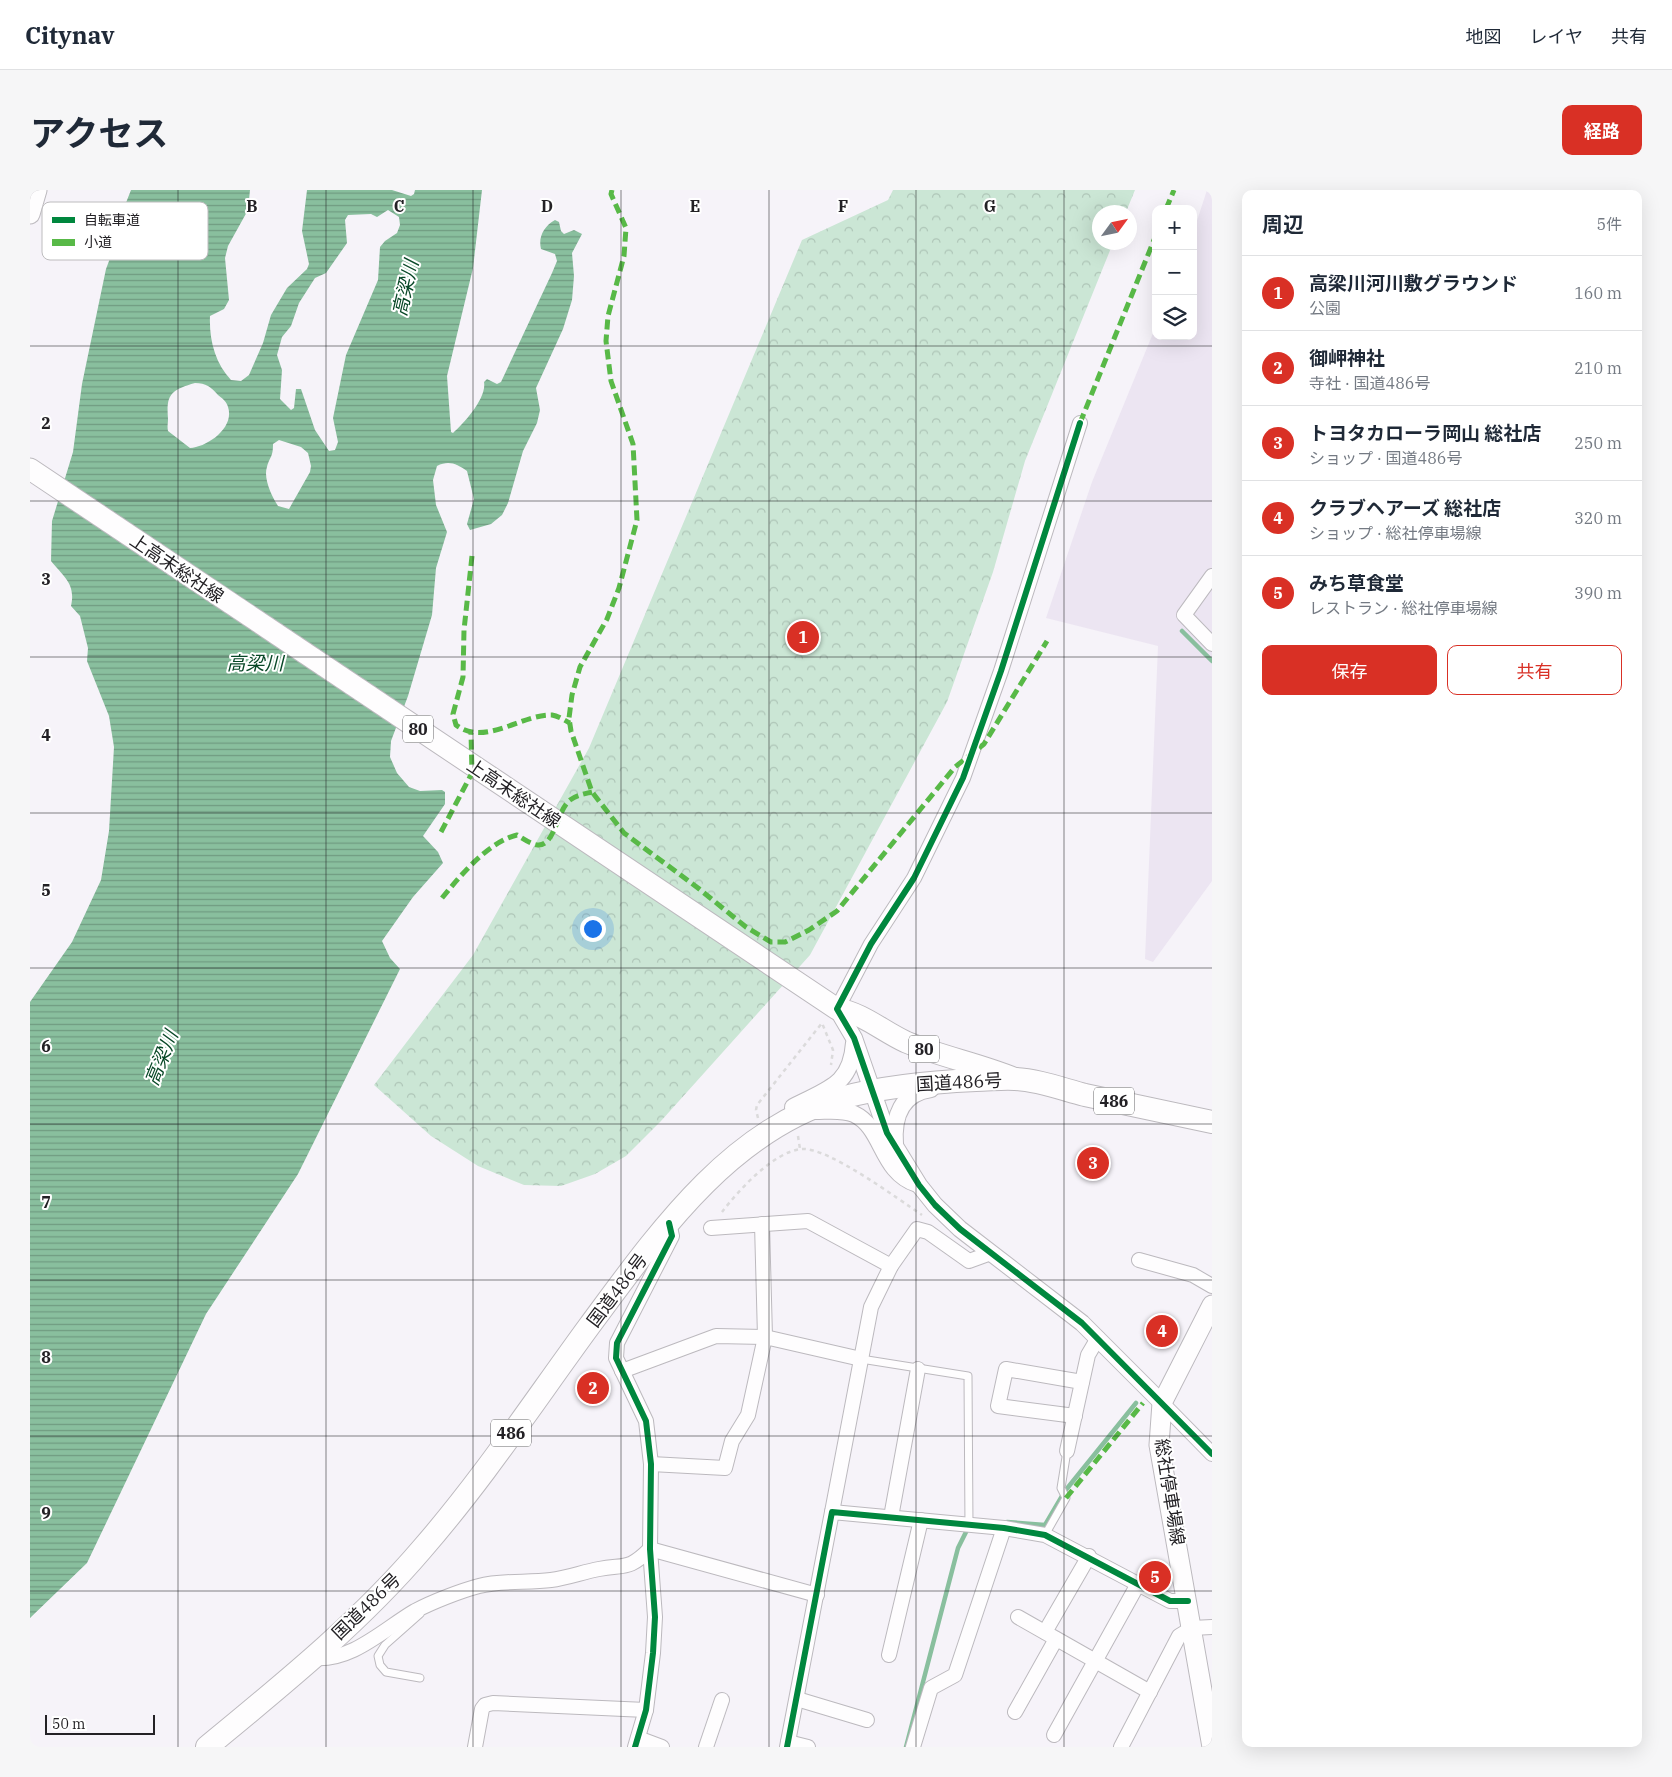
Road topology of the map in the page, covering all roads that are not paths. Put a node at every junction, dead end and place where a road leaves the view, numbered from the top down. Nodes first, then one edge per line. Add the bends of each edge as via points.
1 (37, 190) edge
2 (30, 214) edge
3 (1080, 423) dead end
4 (30, 469) edge
5 (1212, 576) edge
6 (1212, 644) edge
7 (838, 1009) junction
8 (854, 1038) junction
9 (1016, 1079) junction
10 (957, 1081) junction
11 (872, 1090) junction
12 (804, 1112) junction
13 (1212, 1122) edge
14 (770, 1132) junction
15 (895, 1147) junction
16 (919, 1185) junction
17 (669, 1224) junction
18 (762, 1224) junction
19 (711, 1228) road end
20 (991, 1253) junction
21 (1139, 1260) dead end
22 (891, 1266) junction
23 (1212, 1286) edge
24 (1212, 1306) edge
25 (765, 1337) junction
26 (1098, 1338) junction
27 (861, 1359) junction
28 (918, 1369) junction
29 (622, 1371) junction
30 (1082, 1382) junction
31 (1162, 1403) junction
32 (1075, 1416) junction
33 (1067, 1451) joint
34 (1212, 1454) edge
35 (651, 1464) junction
36 (832, 1512) junction
37 (890, 1517) junction
38 (921, 1520) junction
39 (969, 1524) junction
40 (1004, 1528) junction
41 (1044, 1535) junction
42 (650, 1549) junction
43 (1089, 1556) junction
44 (1138, 1584) junction
45 (817, 1595) junction
46 (1188, 1601) junction
47 (427, 1606) junction
48 (1018, 1617) dead end
49 (1212, 1627) edge
50 (1192, 1628) junction
51 (1050, 1636) junction
52 (889, 1655) dead end
53 (312, 1658) junction
54 (1095, 1661) junction
55 (420, 1678) dead end
56 (1150, 1692) junction
57 (797, 1699) junction
58 (722, 1700) dead end
59 (646, 1710) junction
60 (1015, 1712) dead end
61 (867, 1720) dead end
62 (1054, 1736) dead end
63 (636, 1743) edge
64 (788, 1744) edge
65 (207, 1747) edge
66 (476, 1747) edge
67 (662, 1747) edge
68 (706, 1747) edge
69 (808, 1747) edge
70 (913, 1747) edge
71 (1120, 1747) edge
72 (1212, 1747) edge

1 - 2 main road
3 - 7 street via 1001,671 963,778 914,878 871,944
4 - 7 main road, 上高末総社線 / 80
5 - 6 street via 1184,615
7 - 8 street
7 - 9 main road, 上高末総社線 / 80 via 855,1012 925,1049 986,1066
8 - 11 street
8 - 14 street via 853,1058 842,1080 785,1111
9 - 10 highway, 国道486号 / 486
9 - 13 highway, 国道486号 / 486
10 - 11 highway, 国道486号 / 486
10 - 15 street via 922,1090 907,1099 897,1116
11 - 12 highway, 国道486号 / 486
11 - 15 street
12 - 14 highway, 国道486号 / 486
12 - 16 street via 843,1111 855,1115 872,1131 894,1170 904,1180
14 - 17 highway, 国道486号 / 486 via 712,1176
15 - 16 street
16 - 20 street via 947,1217
17 - 29 street via 672,1236 617,1343 616,1358
17 - 53 highway, 国道486号 / 486 via 617,1288 424,1547 374,1601
18 - 19 street
18 - 22 street via 808,1221
18 - 25 street
20 - 22 street via 969,1261 928,1232 916,1228
20 - 26 street
21 - 23 street via 1193,1275
22 - 27 street via 870,1307
24 - 31 main road, 総社停車場線
25 - 27 street
25 - 29 street via 716,1336
25 - 35 street via 748,1415 732,1441 725,1468
26 - 30 street via 1088,1355
26 - 31 street
27 - 28 lane
27 - 36 street
28 - 37 street
28 - 39 lane via 968,1376
29 - 35 street via 646,1421
30 - 32 street
30 - 32 street via 1006,1369 998,1406
31 - 34 street
31 - 46 main road, 総社停車場線 via 1159,1445
32 - 33 street
33 - 41 lane via 1063,1494 1066,1498
35 - 42 street
36 - 37 street
36 - 45 street
37 - 38 street
38 - 39 street
38 - 52 street
39 - 40 street
40 - 41 street
40 - 70 street via 955,1675 931,1688
41 - 43 street
42 - 45 street
42 - 47 street via 623,1568 600,1569 553,1580 479,1586
42 - 59 street via 654,1617
43 - 44 street
43 - 51 street
44 - 46 street via 1170,1601
44 - 54 street
45 - 57 street
46 - 50 main road, 総社停車場線
47 - 53 street via 356,1648 323,1659
47 - 55 lane via 385,1645 378,1656 386,1672
48 - 51 street
49 - 50 street
50 - 56 street via 1179,1636
50 - 72 main road, 総社停車場線
51 - 54 street
51 - 60 street
53 - 65 highway, 国道486号 / 486
54 - 56 street
54 - 62 street
56 - 71 street
57 - 61 street
57 - 64 street
58 - 68 street
59 - 63 street
59 - 66 street via 493,1703 482,1709
63 - 67 street
64 - 69 street

